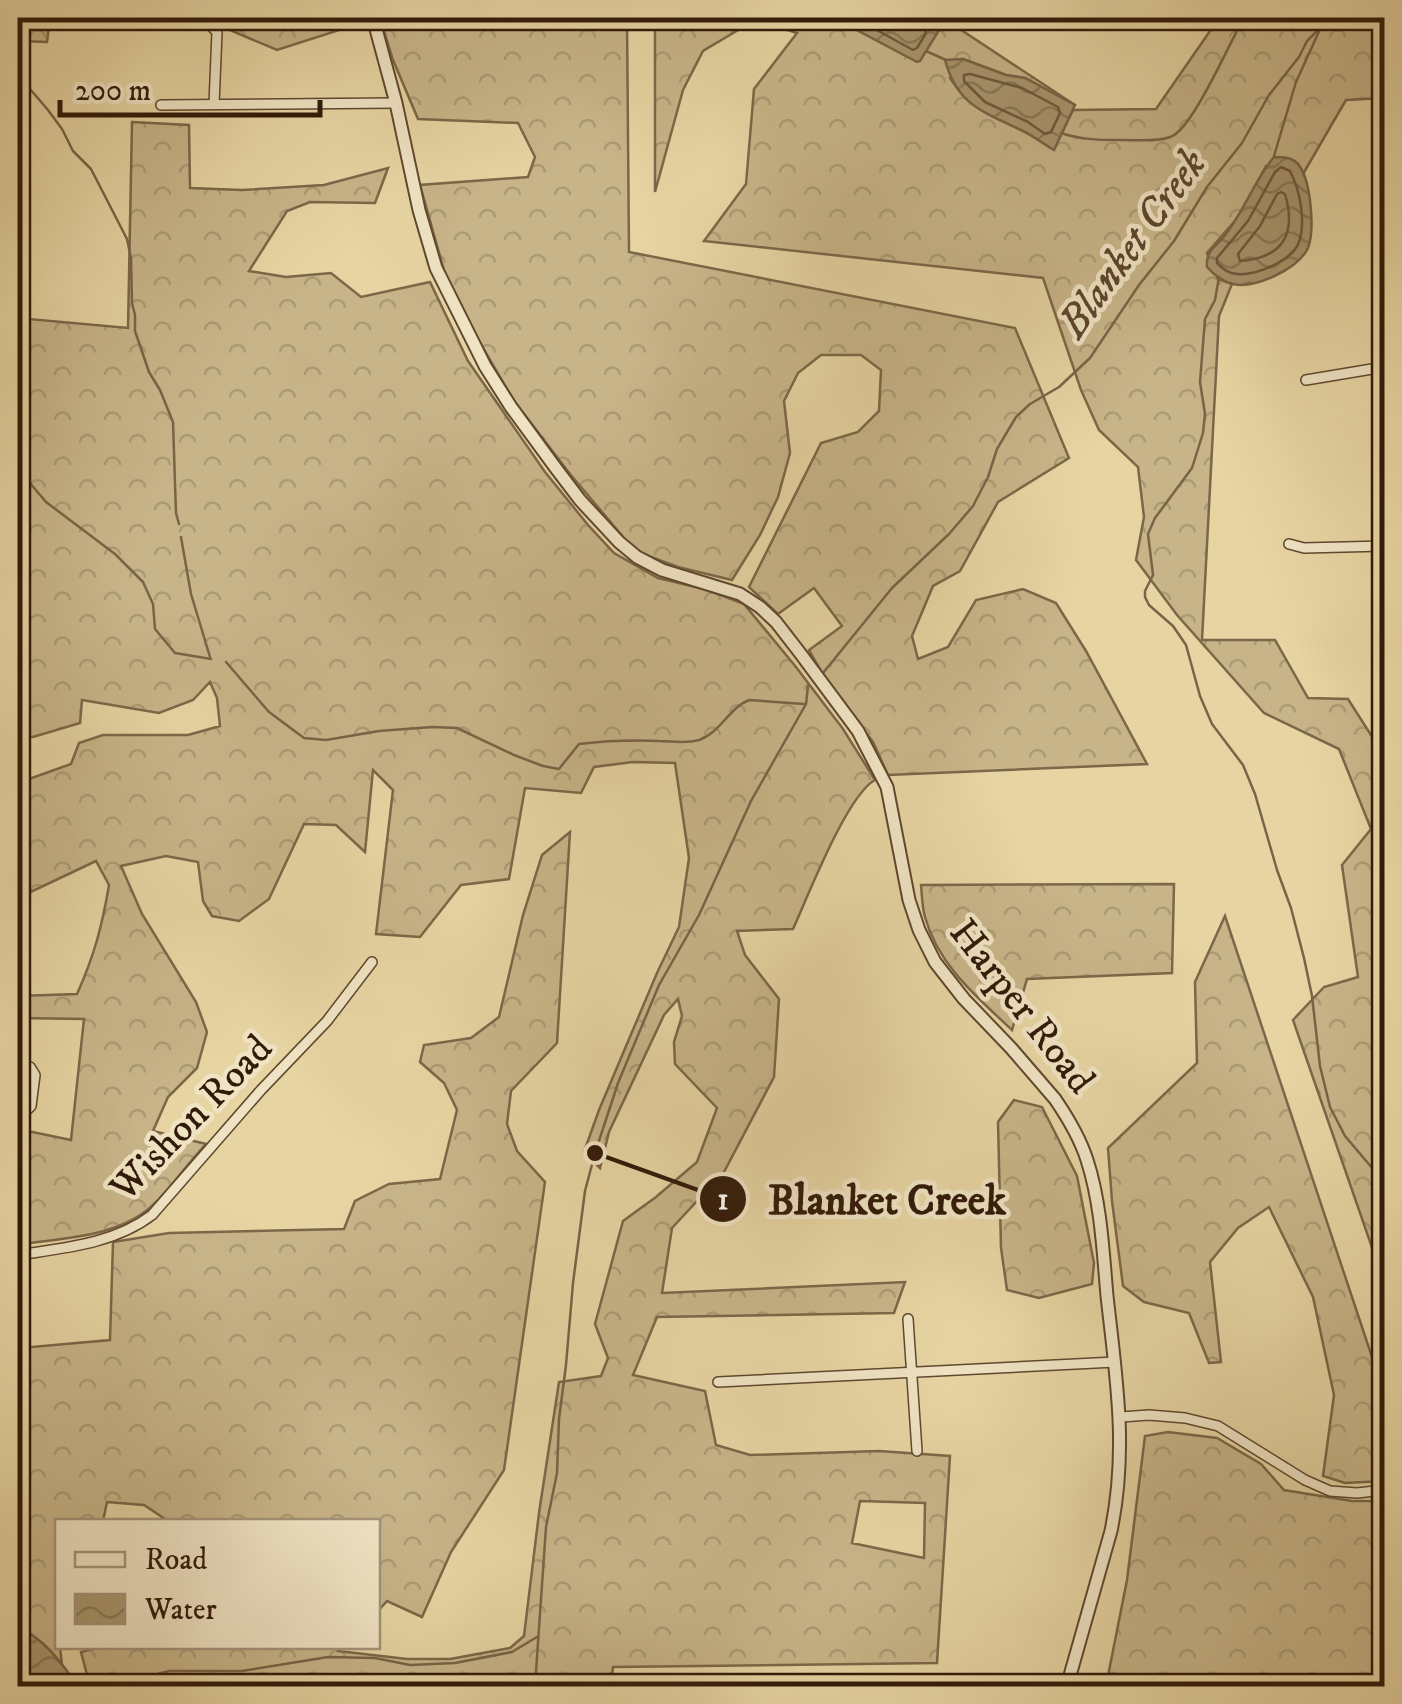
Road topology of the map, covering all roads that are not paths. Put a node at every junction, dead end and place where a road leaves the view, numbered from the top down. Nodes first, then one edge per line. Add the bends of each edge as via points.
1 (373, 18) edge
2 (209, 24) dead end
3 (396, 102) junction
4 (214, 104) junction
5 (161, 105) dead end
6 (1384, 367) edge
7 (1306, 380) dead end
8 (1290, 544) dead end
9 (1384, 546) edge
10 (372, 962) dead end
11 (18, 1067) edge
12 (18, 1112) edge
13 (18, 1255) edge
14 (908, 1319) dead end
15 (1115, 1362) junction
16 (911, 1372) junction
17 (718, 1382) dead end
18 (1120, 1417) junction
19 (917, 1451) dead end
20 (1384, 1490) edge
21 (1068, 1686) edge

1 - 3 street, Harper Road
2 - 4 street via 217,32
3 - 4 street
3 - 15 street, Harper Road via 436,268 485,366 546,455 637,557 760,607 858,731 887,787 906,888 927,948 1055,1099 1085,1154
4 - 5 street
6 - 7 street
8 - 9 street
10 - 13 street, Wishon Road via 328,1021 152,1215 106,1238
11 - 12 street via 35,1076 31,1106
14 - 16 street
15 - 16 street
15 - 18 street, Harper Road
16 - 17 street
16 - 19 street
18 - 20 street via 1186,1418 1218,1426 1330,1491
18 - 21 street, Harper Road via 1116,1506

